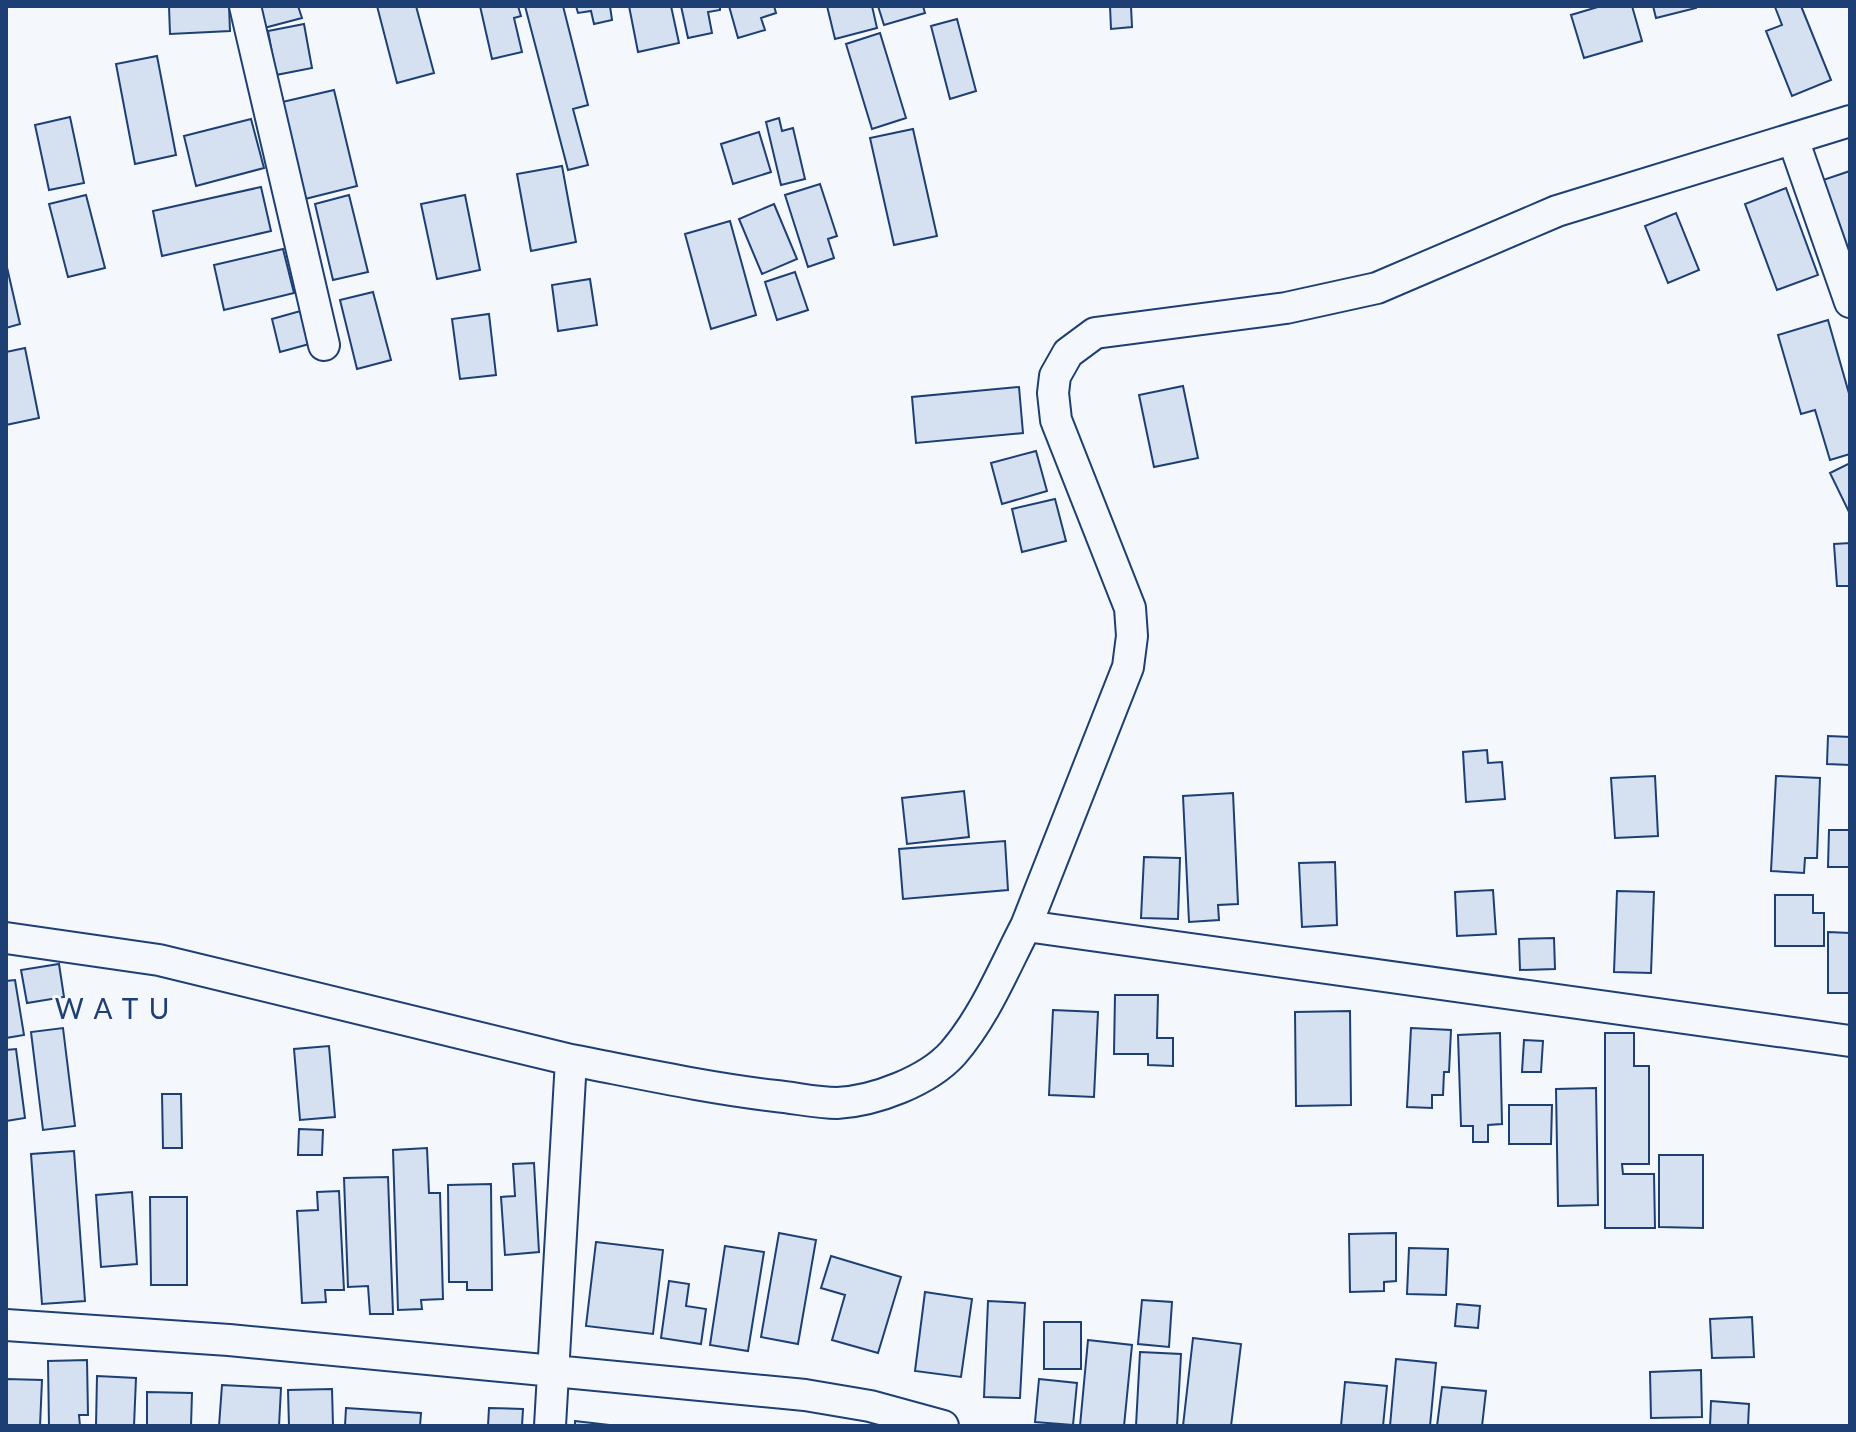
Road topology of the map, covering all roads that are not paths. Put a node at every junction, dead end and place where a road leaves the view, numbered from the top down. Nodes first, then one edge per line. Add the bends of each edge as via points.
1 (245, 6) edge
2 (1850, 121) edge
3 (1793, 139) junction
4 (1850, 302) edge
5 (324, 345) dead end
6 (1026, 926) junction
7 (6, 938) edge
8 (1850, 1041) edge
9 (571, 1060) junction
10 (6, 1325) edge
11 (554, 1373) junction
12 (550, 1426) edge
13 (943, 1426) edge

1 - 5 street
2 - 3 street
3 - 4 street
3 - 6 street via 1557,211 1377,288 1286,308 1095,333 1068,353 1055,376 1056,420 1130,608 1132,636 1128,667
6 - 8 street
6 - 9 street via 952,1054 924,1077 884,1093 838,1103
7 - 9 street via 159,960
9 - 11 street
10 - 11 street via 229,1340
11 - 12 street
11 - 13 street via 805,1395

